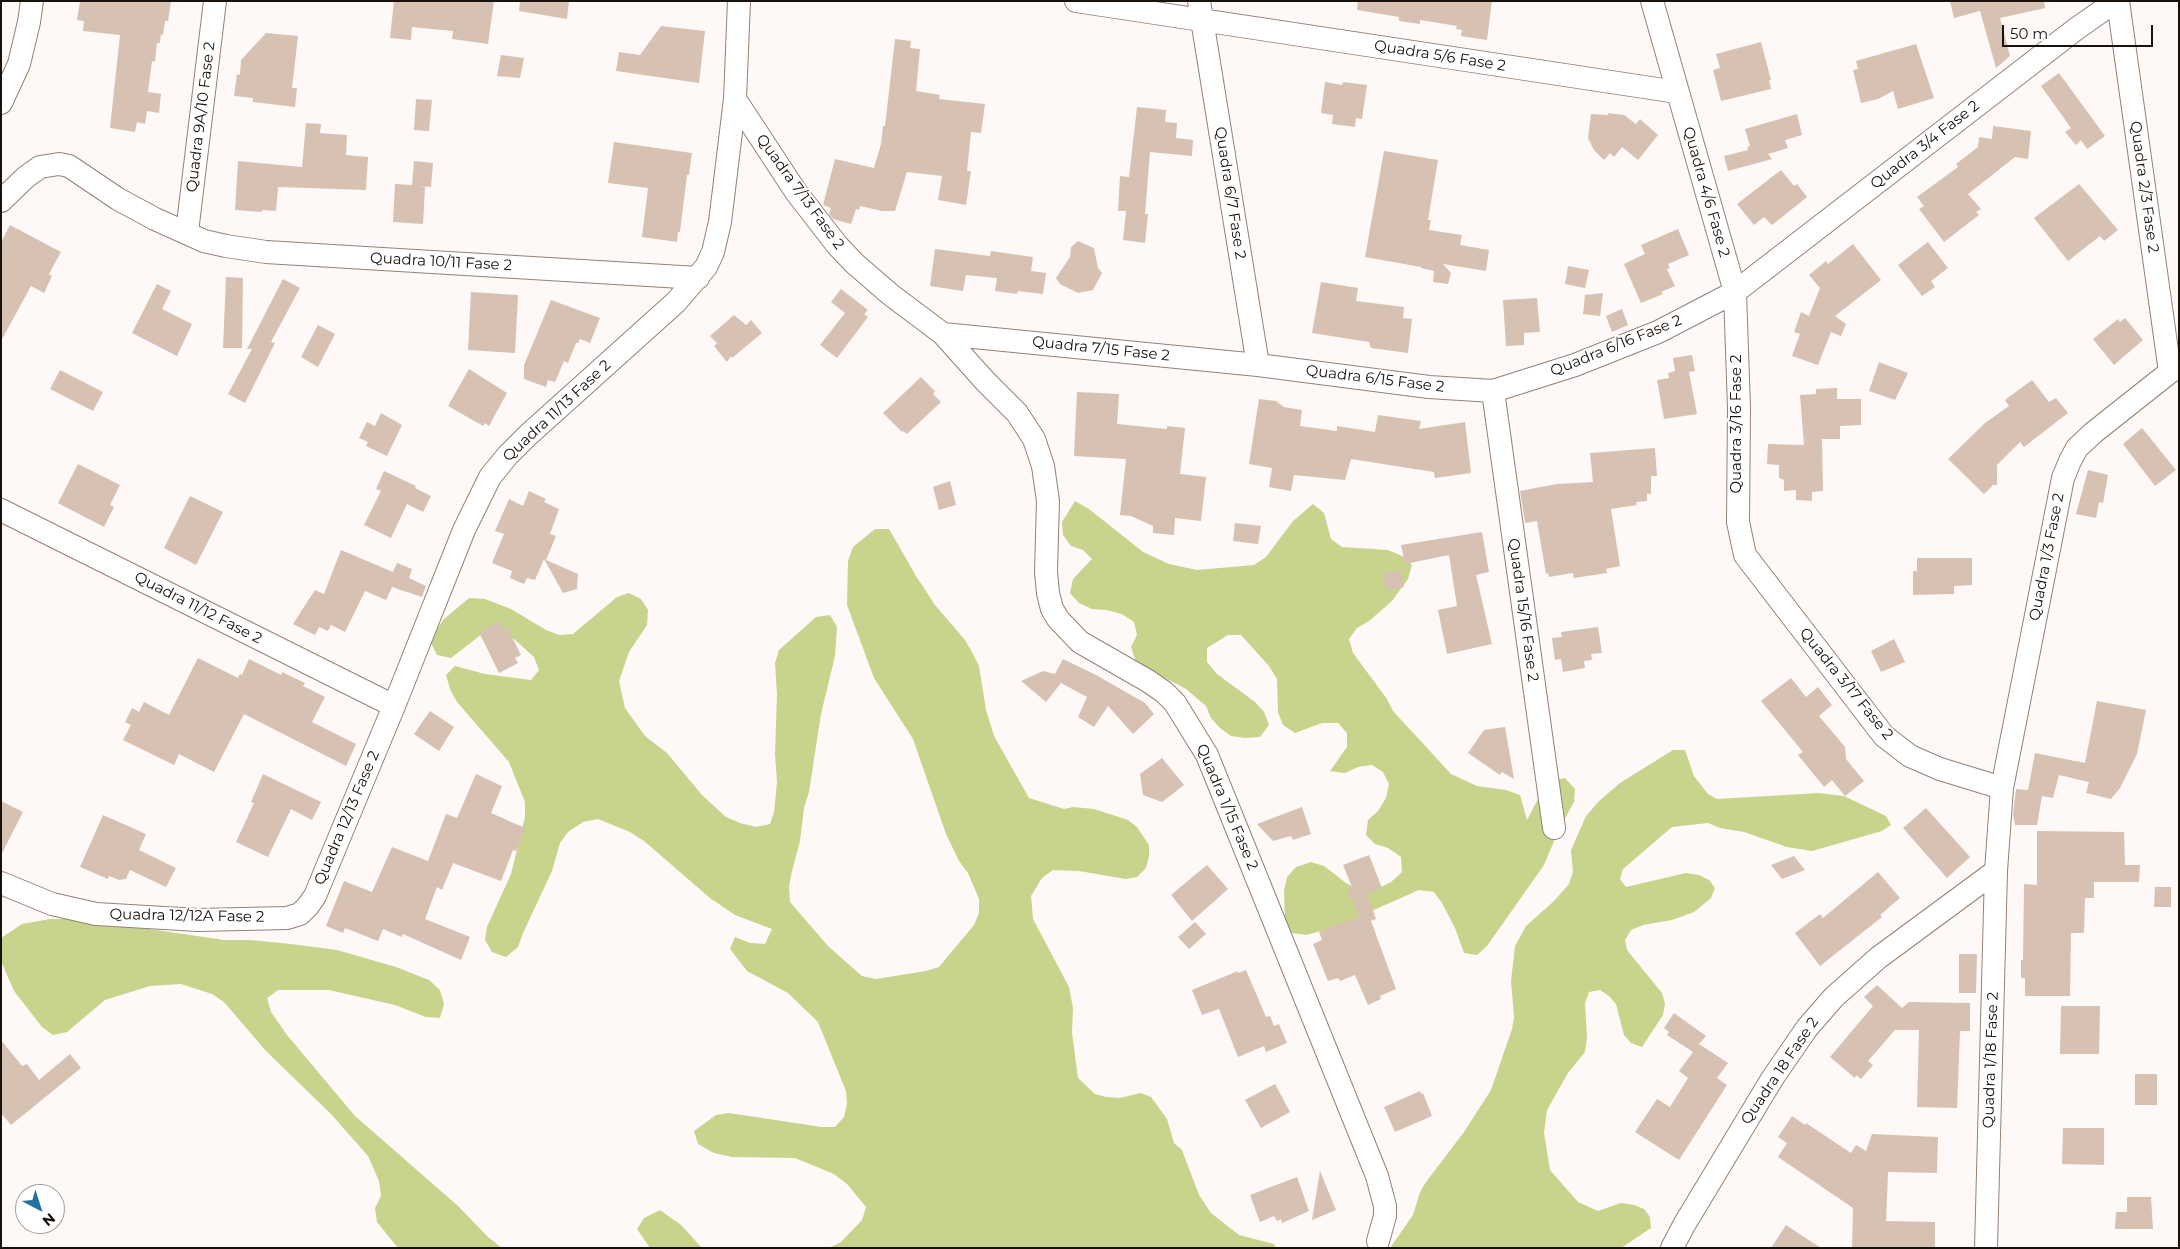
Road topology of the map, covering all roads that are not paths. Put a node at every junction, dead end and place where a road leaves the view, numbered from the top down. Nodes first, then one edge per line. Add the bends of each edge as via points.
1 (32, 1) edge
2 (215, 1) edge
3 (739, 1) edge
4 (1076, 1) edge
5 (1652, 1) edge
6 (2117, 1) edge
7 (1201, 11) edge
8 (1678, 92) junction
9 (735, 99) junction
10 (1, 103) edge
11 (1, 201) edge
12 (187, 232) junction
13 (698, 278) junction
14 (1735, 292) junction
15 (943, 334) junction
16 (1258, 365) junction
17 (2174, 370) edge
18 (1493, 391) junction
19 (1, 510) edge
20 (1745, 555) joint
21 (394, 706) junction
22 (2002, 788) junction
23 (1554, 828) dead end
24 (1996, 871) junction
25 (1, 883) edge
26 (288, 918) joint
27 (1378, 1241) dead end
28 (1672, 1248) edge
29 (1986, 1248) edge

1 - 10 street via 19,64
2 - 12 street, Quadra 9A/10 Fase 2
3 - 9 street, Quadra 11/13 Fase 2
4 - 7 street, Quadra 5/6 Fase 2
5 - 8 street, Quadra 4/6 Fase 2
6 - 14 street, Quadra 3/4 Fase 2 via 2076,29
6 - 17 street, Quadra 2/3 Fase 2
7 - 8 street, Quadra 5/6 Fase 2
7 - 16 street, Quadra 6/7 Fase 2
8 - 14 street, Quadra 4/6 Fase 2
9 - 13 street, Quadra 11/13 Fase 2 via 720,222 713,252
9 - 15 street, Quadra 7/13 Fase 2 via 796,192 837,245 891,296
11 - 12 street, Quadra 10/11 Fase 2 via 40,167 60,164 69,166 125,203
12 - 13 street, Quadra 10/11 Fase 2 via 226,246 266,252
13 - 21 street, Quadra 11/13 Fase 2 via 527,436 490,476 464,530
14 - 18 street, Quadra 6/16 Fase 2 via 1658,332
14 - 20 street, Quadra 3/16 Fase 2 via 1738,522
15 - 16 street, Quadra 7/15 Fase 2
15 - 27 street, Quadra 1/15 Fase 2 via 1018,413 1034,438 1043,466 1048,500 1048,593 1058,619 1080,642 1164,692 1175,703 1208,755 1382,1191 1385,1216
16 - 18 street, Quadra 6/15 Fase 2 via 1429,387
17 - 22 street, Quadra 1/3 Fase 2 via 2093,433 2077,448 2070,461 2058,502
18 - 23 street, Quadra 15/16 Fase 2
19 - 21 street, Quadra 11/12 Fase 2
20 - 22 street, Quadra 3/17 Fase 2 via 1884,736 1910,756
21 - 26 street, Quadra 12/13 Fase 2 via 315,896 303,911
22 - 24 street, Quadra 1/3 Fase 2
24 - 28 street, Quadra 18 Fase 2 via 1878,958 1834,997 1807,1028 1772,1079
24 - 29 street, Quadra 1/18 Fase 2
25 - 26 street, Quadra 12/12A Fase 2 via 52,904 96,914 198,920

